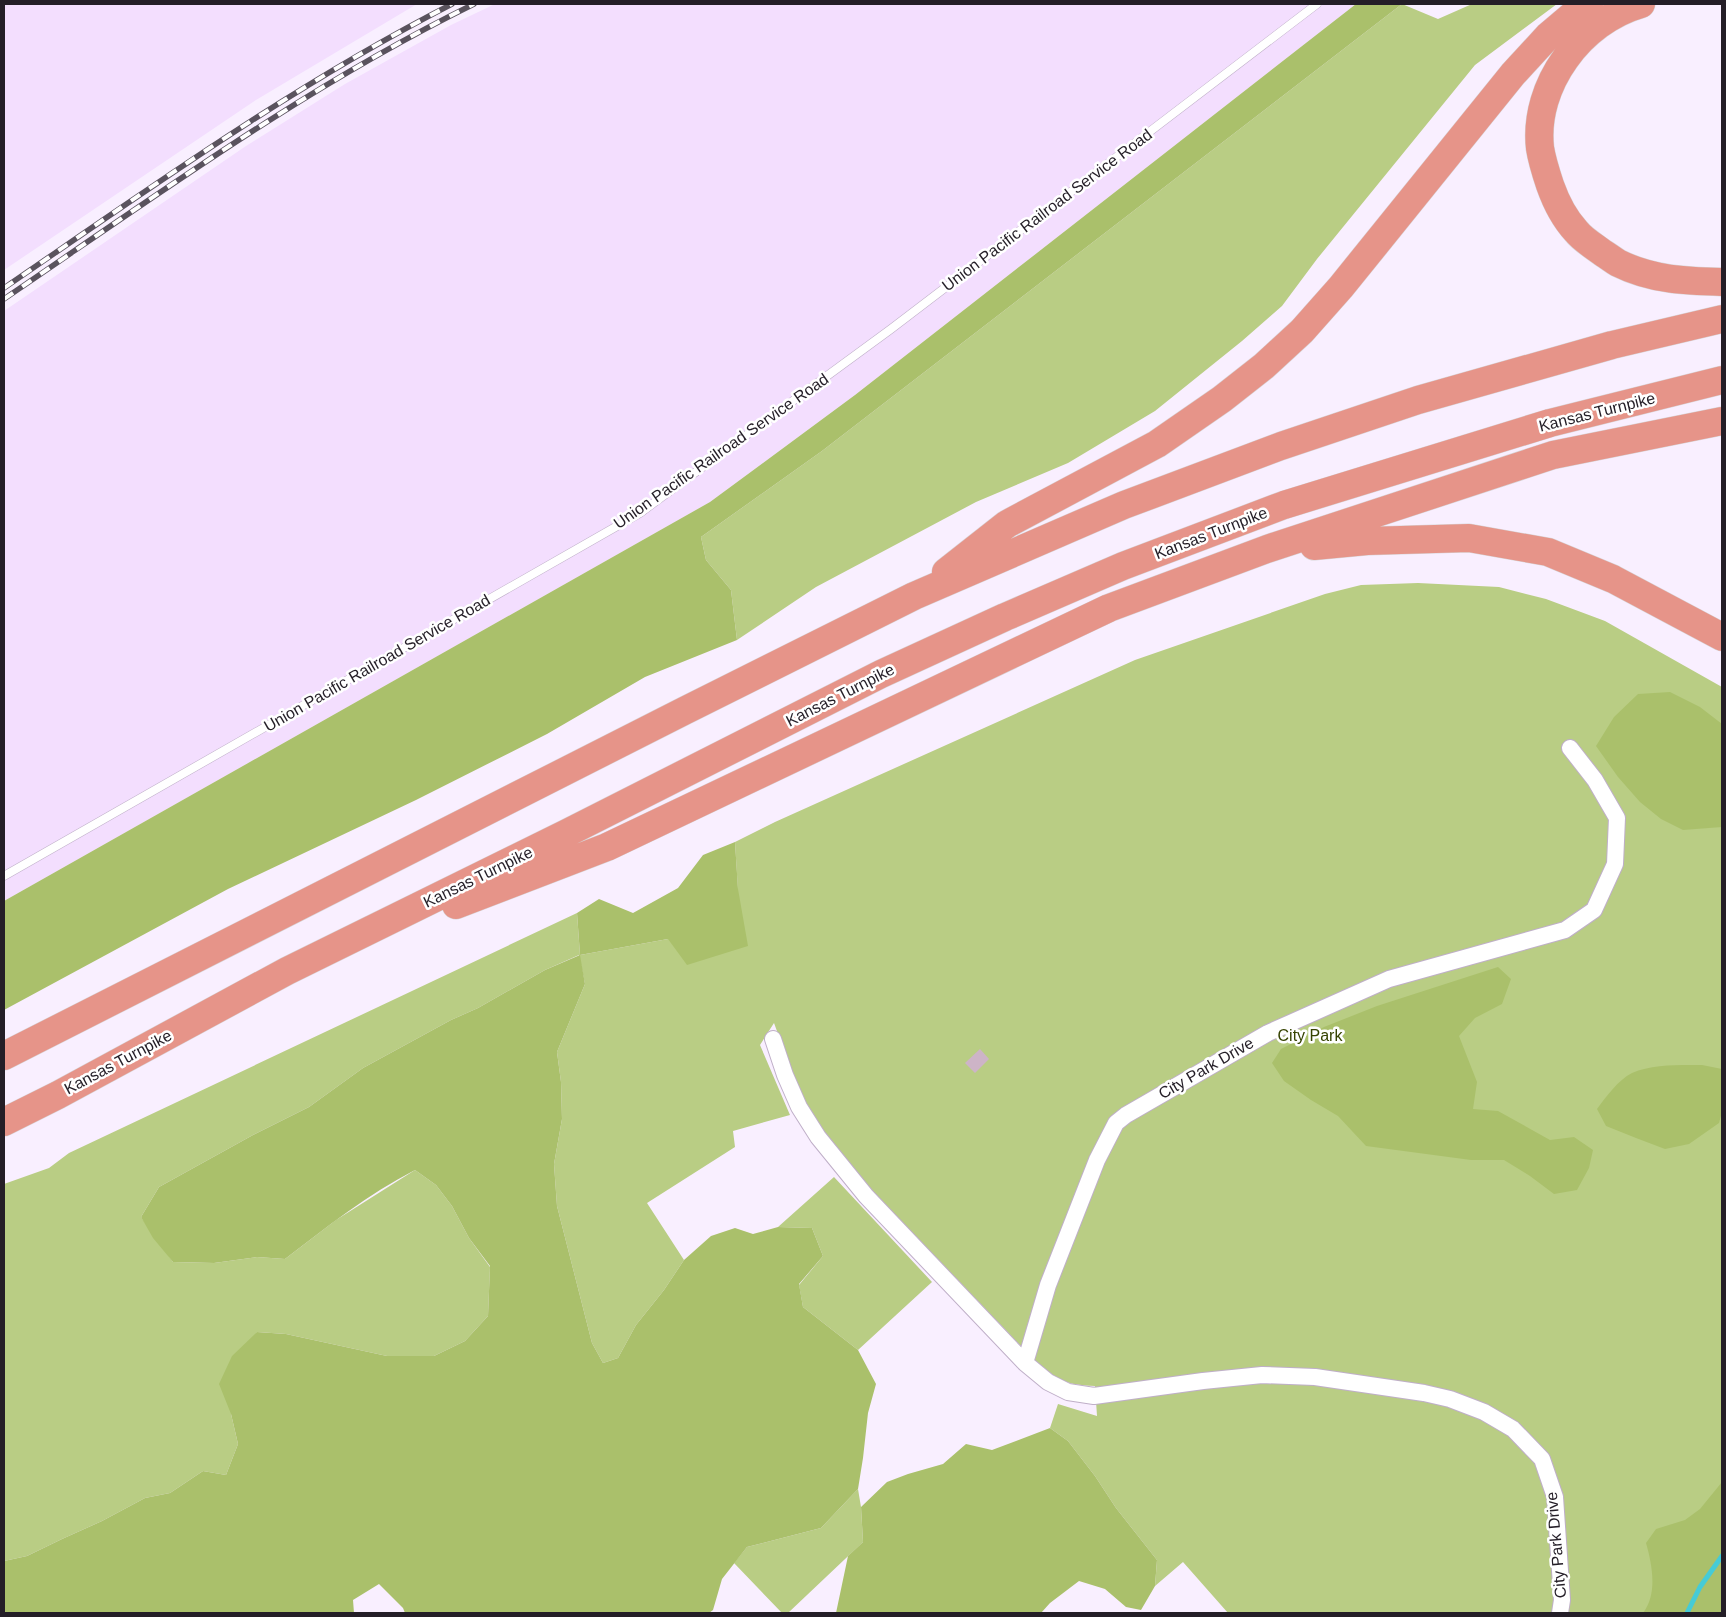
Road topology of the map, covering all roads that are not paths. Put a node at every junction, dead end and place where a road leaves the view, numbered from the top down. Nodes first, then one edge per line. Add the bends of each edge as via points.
1 (1317, 4) edge
2 (1589, 4) edge
3 (1641, 4) edge
4 (1722, 282) edge
5 (1722, 320) edge
6 (1722, 380) edge
7 (1722, 421) edge
8 (1267, 550) junction
9 (914, 596) junction
10 (1722, 637) edge
11 (1570, 748) dead end
12 (4, 876) edge
13 (287, 971) junction
14 (773, 1039) dead end
15 (4, 1056) edge
16 (4, 1122) edge
17 (1025, 1363) junction
18 (1560, 1613) edge

1 - 12 lane, Union Pacific Railroad Service Road via 891,329 640,513
2 - 9 highway via 1548,36 1513,74 1341,287 1302,331 1264,366 1157,444 1007,524
3 - 4 highway via 1603,20 1564,60 1546,99 1540,125 1544,169 1561,211 1576,232 1618,263 1671,280
5 - 9 highway via 1612,345 1502,376 1281,446 1124,505
6 - 13 highway, Kansas Turnpike via 1550,423 1400,468 1284,505 1123,566 881,674
7 - 8 highway via 1553,456
8 - 10 highway via 1367,541 1469,538 1548,552 1614,579
8 - 13 highway via 1109,608 608,847
9 - 15 highway
11 - 17 street, City Park Drive via 1595,780 1617,818 1615,864 1594,910 1565,930 1389,979 1268,1033 1126,1115 1116,1124 1097,1160 1048,1285
13 - 16 highway, Kansas Turnpike
14 - 17 street, City Park Drive via 796,1099 818,1137 866,1196
17 - 18 street, City Park Drive via 1048,1382 1068,1392 1094,1396 1262,1375 1315,1376 1424,1393 1484,1412 1514,1429 1542,1459 1555,1497 1562,1600

